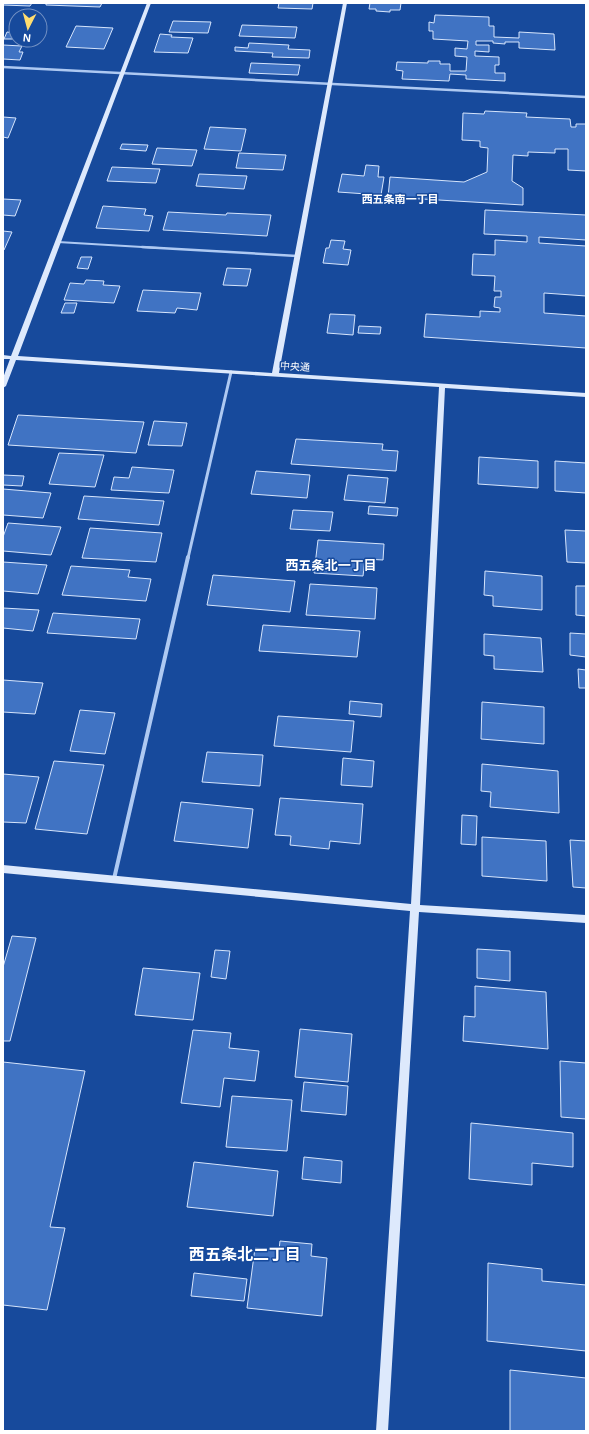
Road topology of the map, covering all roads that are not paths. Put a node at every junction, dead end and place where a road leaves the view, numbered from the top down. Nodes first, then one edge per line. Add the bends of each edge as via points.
1 (149, 3) edge
2 (345, 3) edge
3 (3, 67) edge
4 (122, 73) junction
5 (331, 84) junction
6 (586, 97) edge
7 (58, 242) junction
8 (297, 256) junction
9 (3, 358) edge
10 (14, 358) junction
11 (231, 372) junction
12 (275, 375) junction
13 (3, 386) edge
14 (442, 386) junction
15 (586, 395) edge
16 (3, 869) edge
17 (114, 879) junction
18 (415, 908) junction
19 (586, 919) edge
20 (382, 1431) edge

1 - 4 street
2 - 5 street
3 - 4 street
4 - 5 street
4 - 7 street
5 - 6 street
5 - 8 street
7 - 8 lane
7 - 10 street
8 - 12 street
9 - 10 street, 中央通
10 - 11 street, 中央通
10 - 13 street
11 - 12 street, 中央通
11 - 17 street
12 - 14 street, 中央通
14 - 15 street, 中央通
14 - 18 street
16 - 17 street
17 - 18 street
18 - 19 street
18 - 20 street

